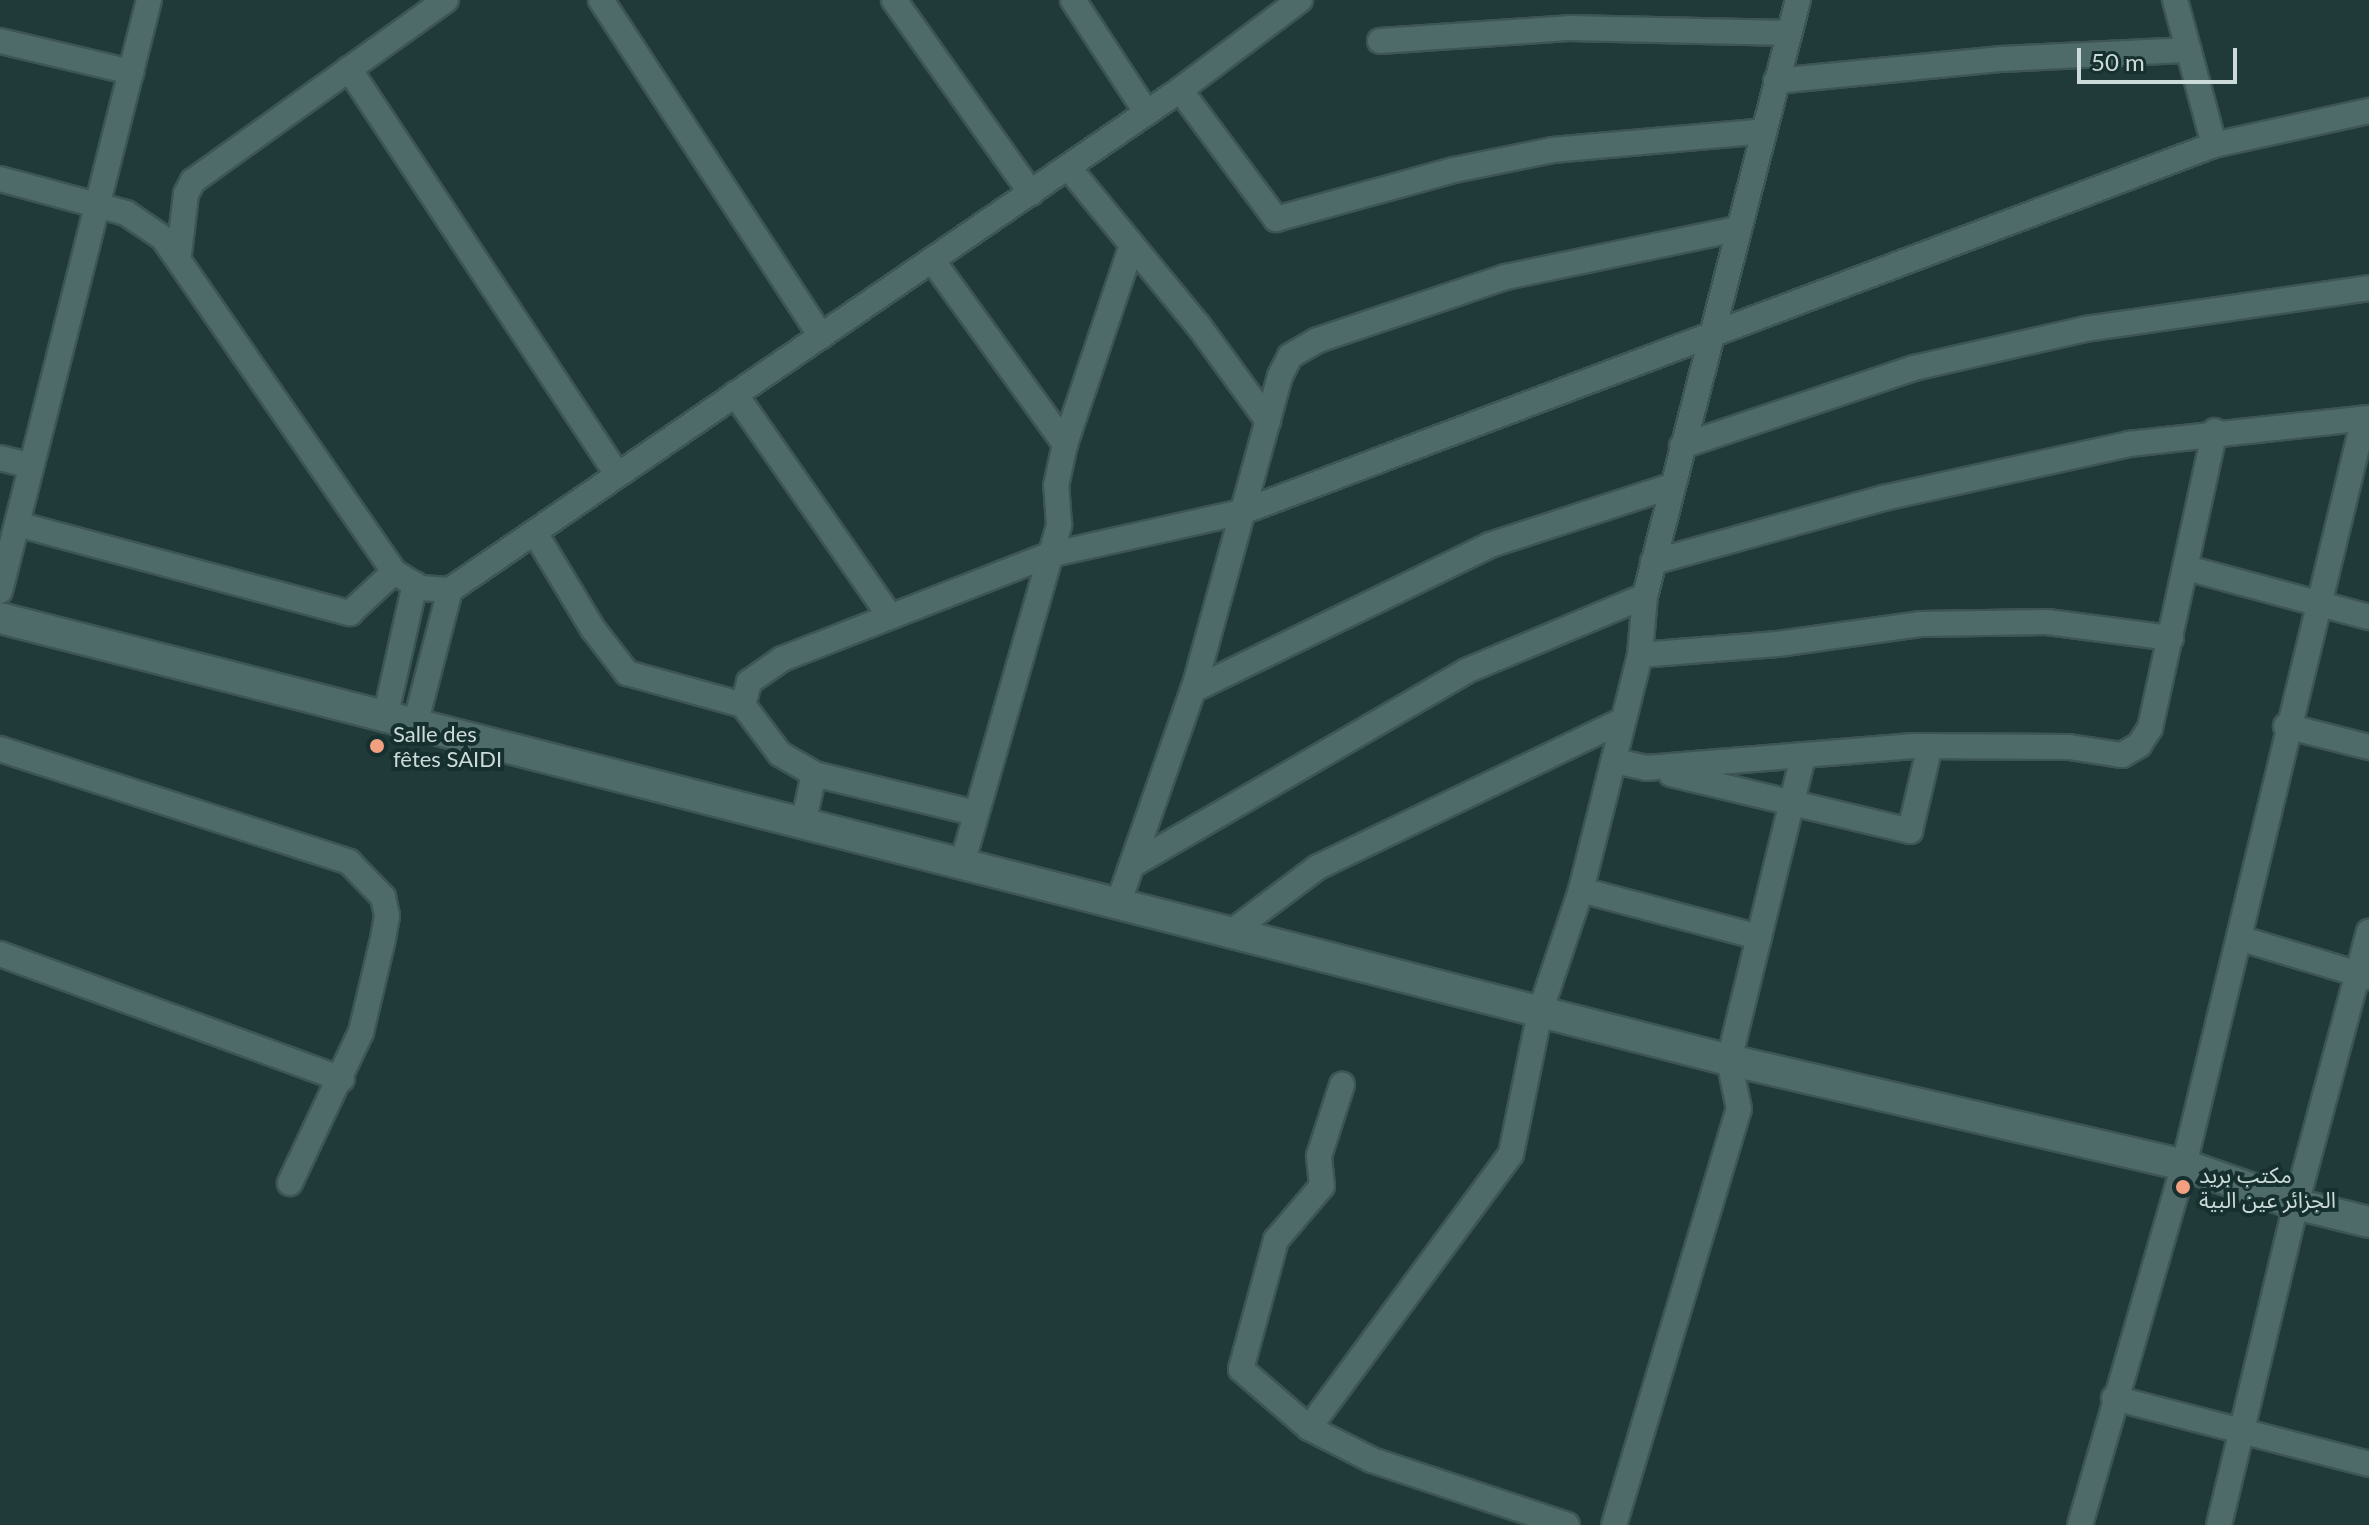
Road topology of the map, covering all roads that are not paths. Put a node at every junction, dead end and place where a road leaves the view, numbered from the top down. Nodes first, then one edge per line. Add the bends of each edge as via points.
1 (149, 0) edge
2 (446, 0) edge
3 (601, 0) edge
4 (894, 0) edge
5 (1073, 0) edge
6 (1300, 0) edge
7 (1798, 0) edge
8 (2175, 0) edge
9 (1269, 10) edge
10 (1789, 33) junction
11 (0, 41) edge
12 (1380, 41) dead end
13 (2189, 50) junction
14 (349, 69) junction
15 (131, 72) junction
16 (1776, 81) junction
17 (1180, 90) junction
18 (2369, 111) edge
19 (1147, 113) junction
20 (1764, 131) junction
21 (2214, 145) junction
22 (1068, 167) junction
23 (0, 179) edge
24 (1031, 193) junction
25 (97, 204) junction
26 (1737, 229) junction
27 (1131, 248) junction
28 (179, 254) junction
29 (932, 260) junction
30 (2369, 288) edge
31 (1710, 335) junction
32 (821, 336) junction
33 (735, 394) junction
34 (2367, 418) edge
35 (1268, 421) junction
36 (2215, 431) junction
37 (1065, 444) junction
38 (1682, 446) junction
39 (0, 458) edge
40 (31, 466) junction
41 (616, 473) junction
42 (1672, 486) junction
43 (1242, 512) junction
44 (17, 524) junction
45 (535, 533) junction
46 (1049, 555) junction
47 (1653, 562) junction
48 (2187, 568) junction
49 (405, 578) junction
50 (450, 590) junction
51 (0, 591) edge
52 (1645, 596) junction
53 (2318, 605) junction
54 (890, 616) junction
55 (2369, 617) edge
56 (0, 618) edge
57 (2171, 638) junction
58 (1640, 655) junction
59 (1193, 690) junction
60 (743, 705) junction
61 (385, 718) junction
62 (1623, 720) junction
63 (415, 725) junction
64 (2286, 726) junction
65 (1930, 746) junction
66 (2369, 747) edge
67 (0, 749) edge
68 (1803, 757) junction
69 (1614, 761) junction
70 (1646, 768) junction
71 (814, 774) junction
72 (1792, 803) junction
73 (975, 813) junction
74 (803, 824) junction
75 (962, 864) junction
76 (1132, 865) junction
77 (1581, 890) junction
78 (1118, 904) junction
79 (2369, 932) edge
80 (1230, 933) junction
81 (1759, 937) junction
82 (2242, 939) junction
83 (0, 954) edge
84 (2364, 975) edge
85 (1540, 1012) junction
86 (1729, 1060) junction
87 (342, 1079) junction
88 (1342, 1085) dead end
89 (2184, 1165) junction
90 (290, 1183) dead end
91 (2296, 1204) junction
92 (2369, 1222) edge
93 (2114, 1398) junction
94 (1309, 1428) junction
95 (2242, 1431) junction
96 (2369, 1464) edge
97 (1567, 1525) edge
98 (1614, 1525) edge
99 (2080, 1525) edge
100 (2219, 1525) edge

1 - 15 street
2 - 14 street
3 - 32 street
4 - 24 street
5 - 19 street
6 - 9 street
7 - 10 street
8 - 13 street
9 - 17 street
10 - 12 street via 1569,28
10 - 16 street
11 - 15 street
13 - 16 street via 2002,59
13 - 21 street
14 - 28 street via 193,181 186,194
14 - 41 street
15 - 25 street
16 - 20 street
17 - 19 street
17 - 20 street via 1276,219 1440,174 1553,150
18 - 21 street
19 - 22 street
20 - 26 street
21 - 31 street
22 - 24 street
22 - 27 street
23 - 25 street
24 - 29 street
25 - 28 street via 141,219
25 - 40 street
26 - 31 street
26 - 35 street via 1505,277 1318,340 1290,356
27 - 35 street via 1198,325
27 - 37 street
28 - 49 street
29 - 32 street
29 - 37 street
30 - 38 street via 2086,329 1914,368
31 - 38 street
31 - 43 street
32 - 33 street
33 - 41 street
33 - 54 street
34 - 36 street
34 - 53 street
35 - 43 street
36 - 47 street via 2026,465
36 - 48 street
37 - 46 street via 1056,486 1059,525
38 - 42 street
39 - 40 street
40 - 44 street
41 - 45 street
42 - 47 street
42 - 59 street via 1490,545 1376,596
43 - 46 street
43 - 59 street
44 - 49 street via 350,613
44 - 51 street
45 - 50 street
45 - 60 street via 593,629 627,673
46 - 54 street
46 - 73 street
47 - 52 street
48 - 53 street
48 - 57 street
49 - 50 street
49 - 61 street
50 - 63 street
52 - 58 street
52 - 76 street via 1466,671
53 - 55 street
53 - 64 street
54 - 60 street via 782,659 749,682
56 - 61 street
57 - 58 street via 2047,622 1920,624 1778,644
57 - 65 street via 2150,728 2139,745 2122,755 2069,747
58 - 62 street
59 - 76 street
60 - 71 street via 780,754
61 - 63 street
62 - 69 street
62 - 80 street via 1318,867
63 - 74 street
64 - 66 street
64 - 82 street
65 - 68 street
65 - 72 street via 1910,831
67 - 87 street via 349,862 375,887 387,916 361,1032
68 - 70 street
68 - 72 street
69 - 70 street
69 - 77 street
70 - 72 street
71 - 73 street
71 - 74 street
72 - 81 street
73 - 75 street
74 - 75 street
75 - 78 street
76 - 78 street
77 - 81 street
77 - 85 street
78 - 80 street
79 - 84 street
80 - 85 street
81 - 86 street
82 - 84 street
82 - 89 street
83 - 87 street
84 - 91 street
85 - 86 street
85 - 94 street via 1511,1154
86 - 89 street
86 - 98 street via 1739,1109
87 - 90 street
88 - 94 street via 1319,1156 1322,1186 1276,1240 1241,1369
89 - 91 street
89 - 93 street
91 - 92 street
91 - 95 street
93 - 95 street
93 - 99 street
94 - 97 street via 1372,1460
95 - 96 street
95 - 100 street

